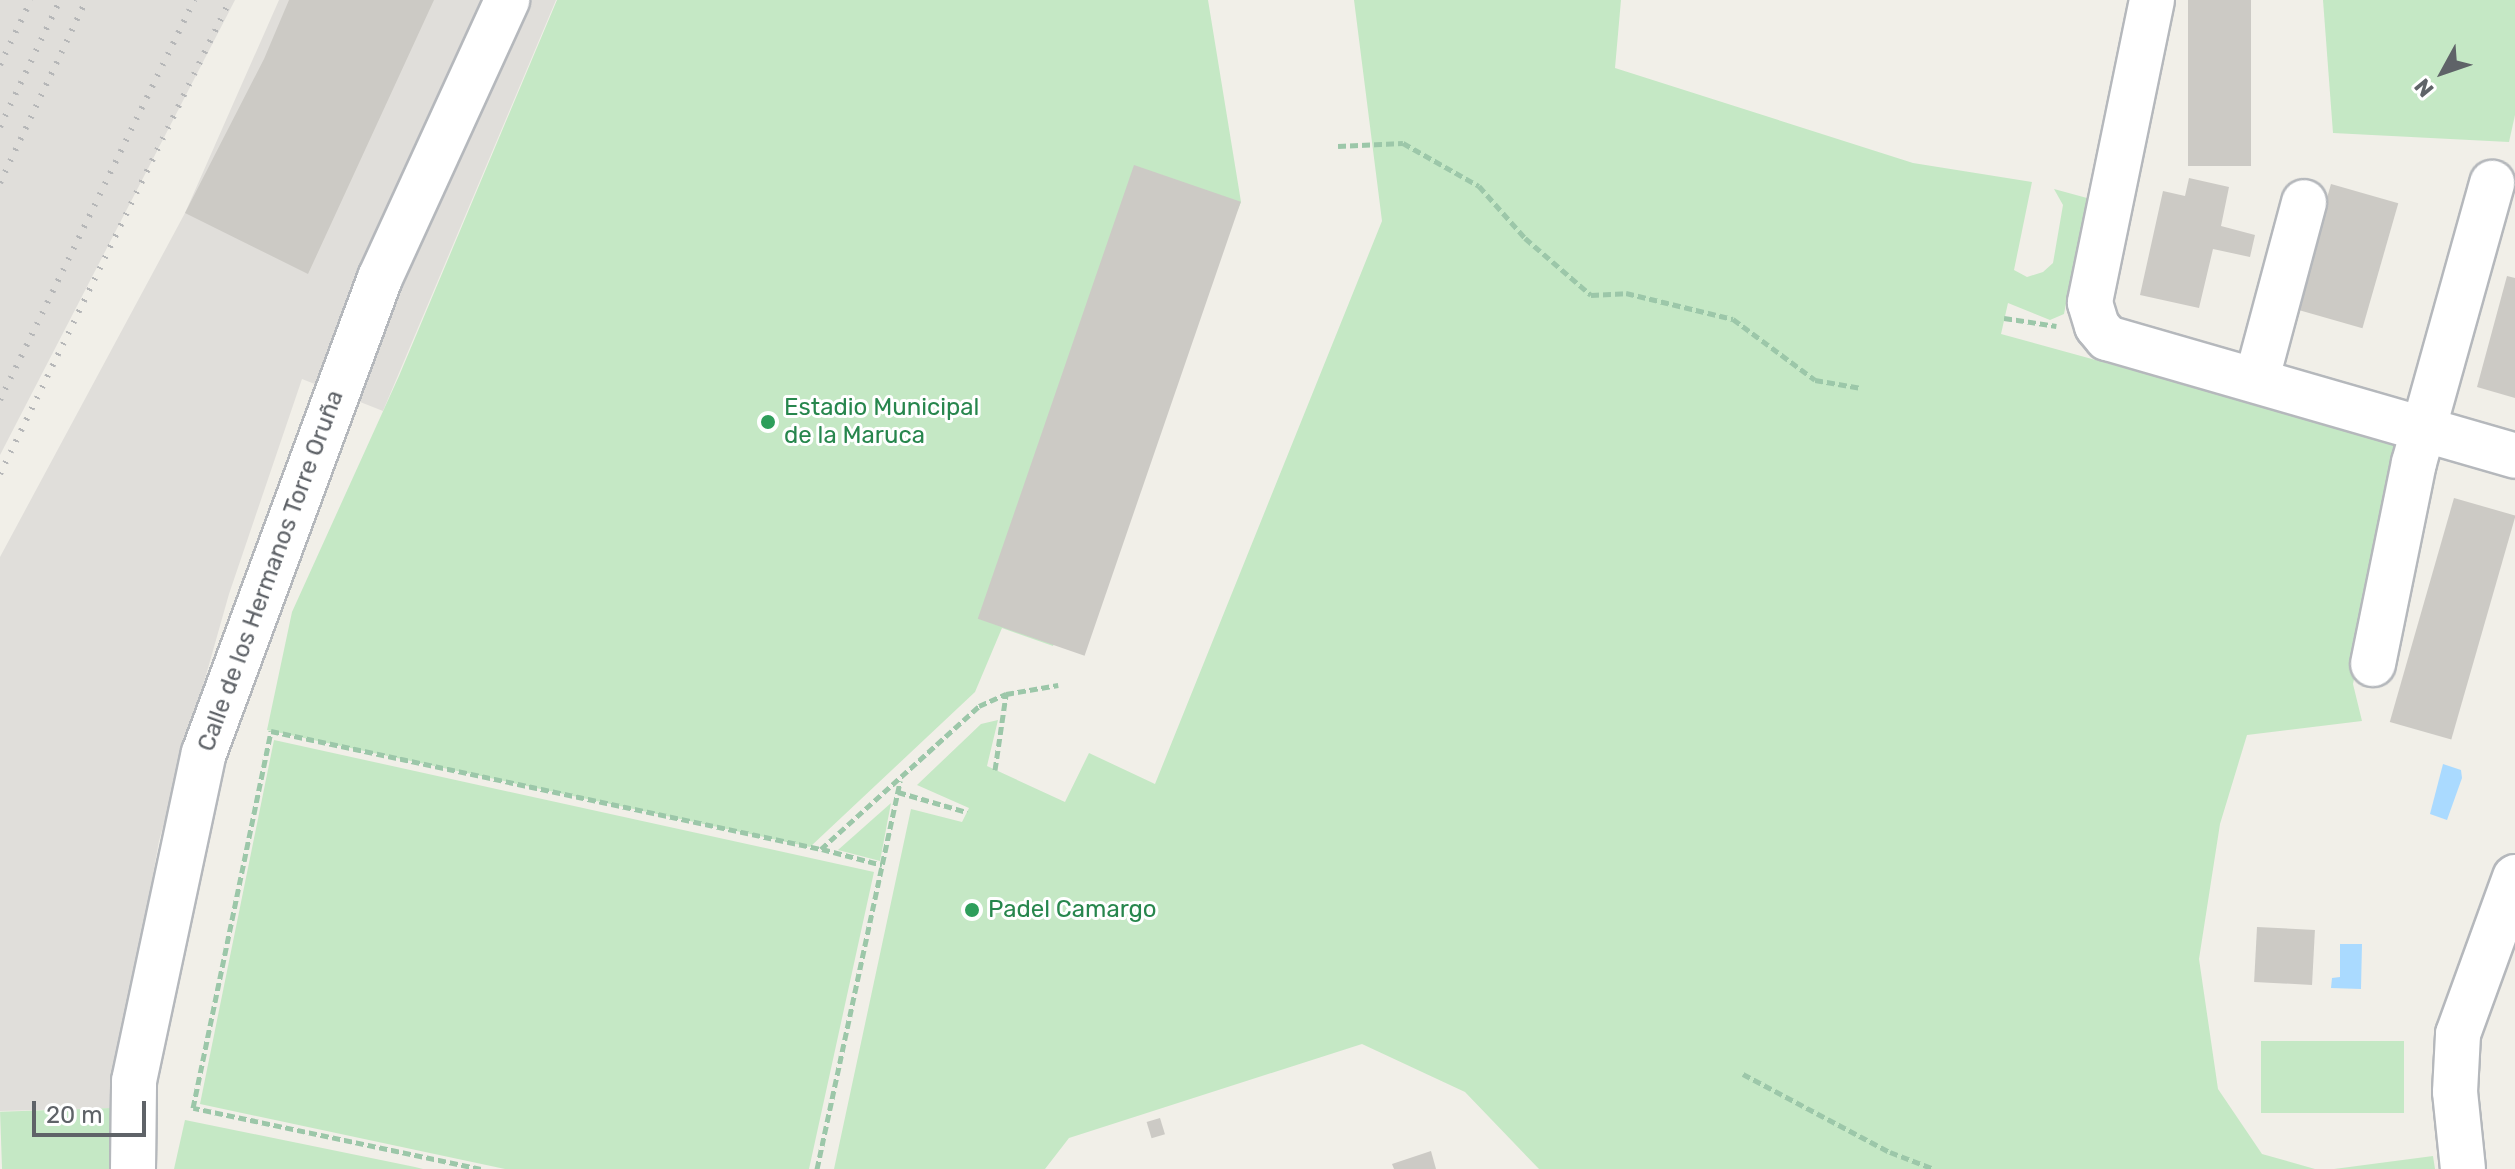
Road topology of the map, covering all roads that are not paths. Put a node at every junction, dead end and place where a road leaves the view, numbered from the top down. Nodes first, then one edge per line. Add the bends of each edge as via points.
1 (507, 0) edge
2 (2152, 0) edge
3 (2492, 183) dead end
4 (2304, 202) dead end
5 (2257, 378) junction
6 (2425, 428) junction
7 (2515, 456) edge
8 (2373, 664) dead end
9 (2513, 893) edge
10 (133, 1169) edge
11 (2463, 1169) edge

1 - 10 street, Calle de los Hermanos Torre Oruña via 380,278 204,753 134,1081
2 - 5 street via 2090,303 2093,314 2107,338
3 - 6 street
4 - 5 street
5 - 6 street
6 - 7 street
6 - 8 street
9 - 11 street via 2458,1034 2455,1092

